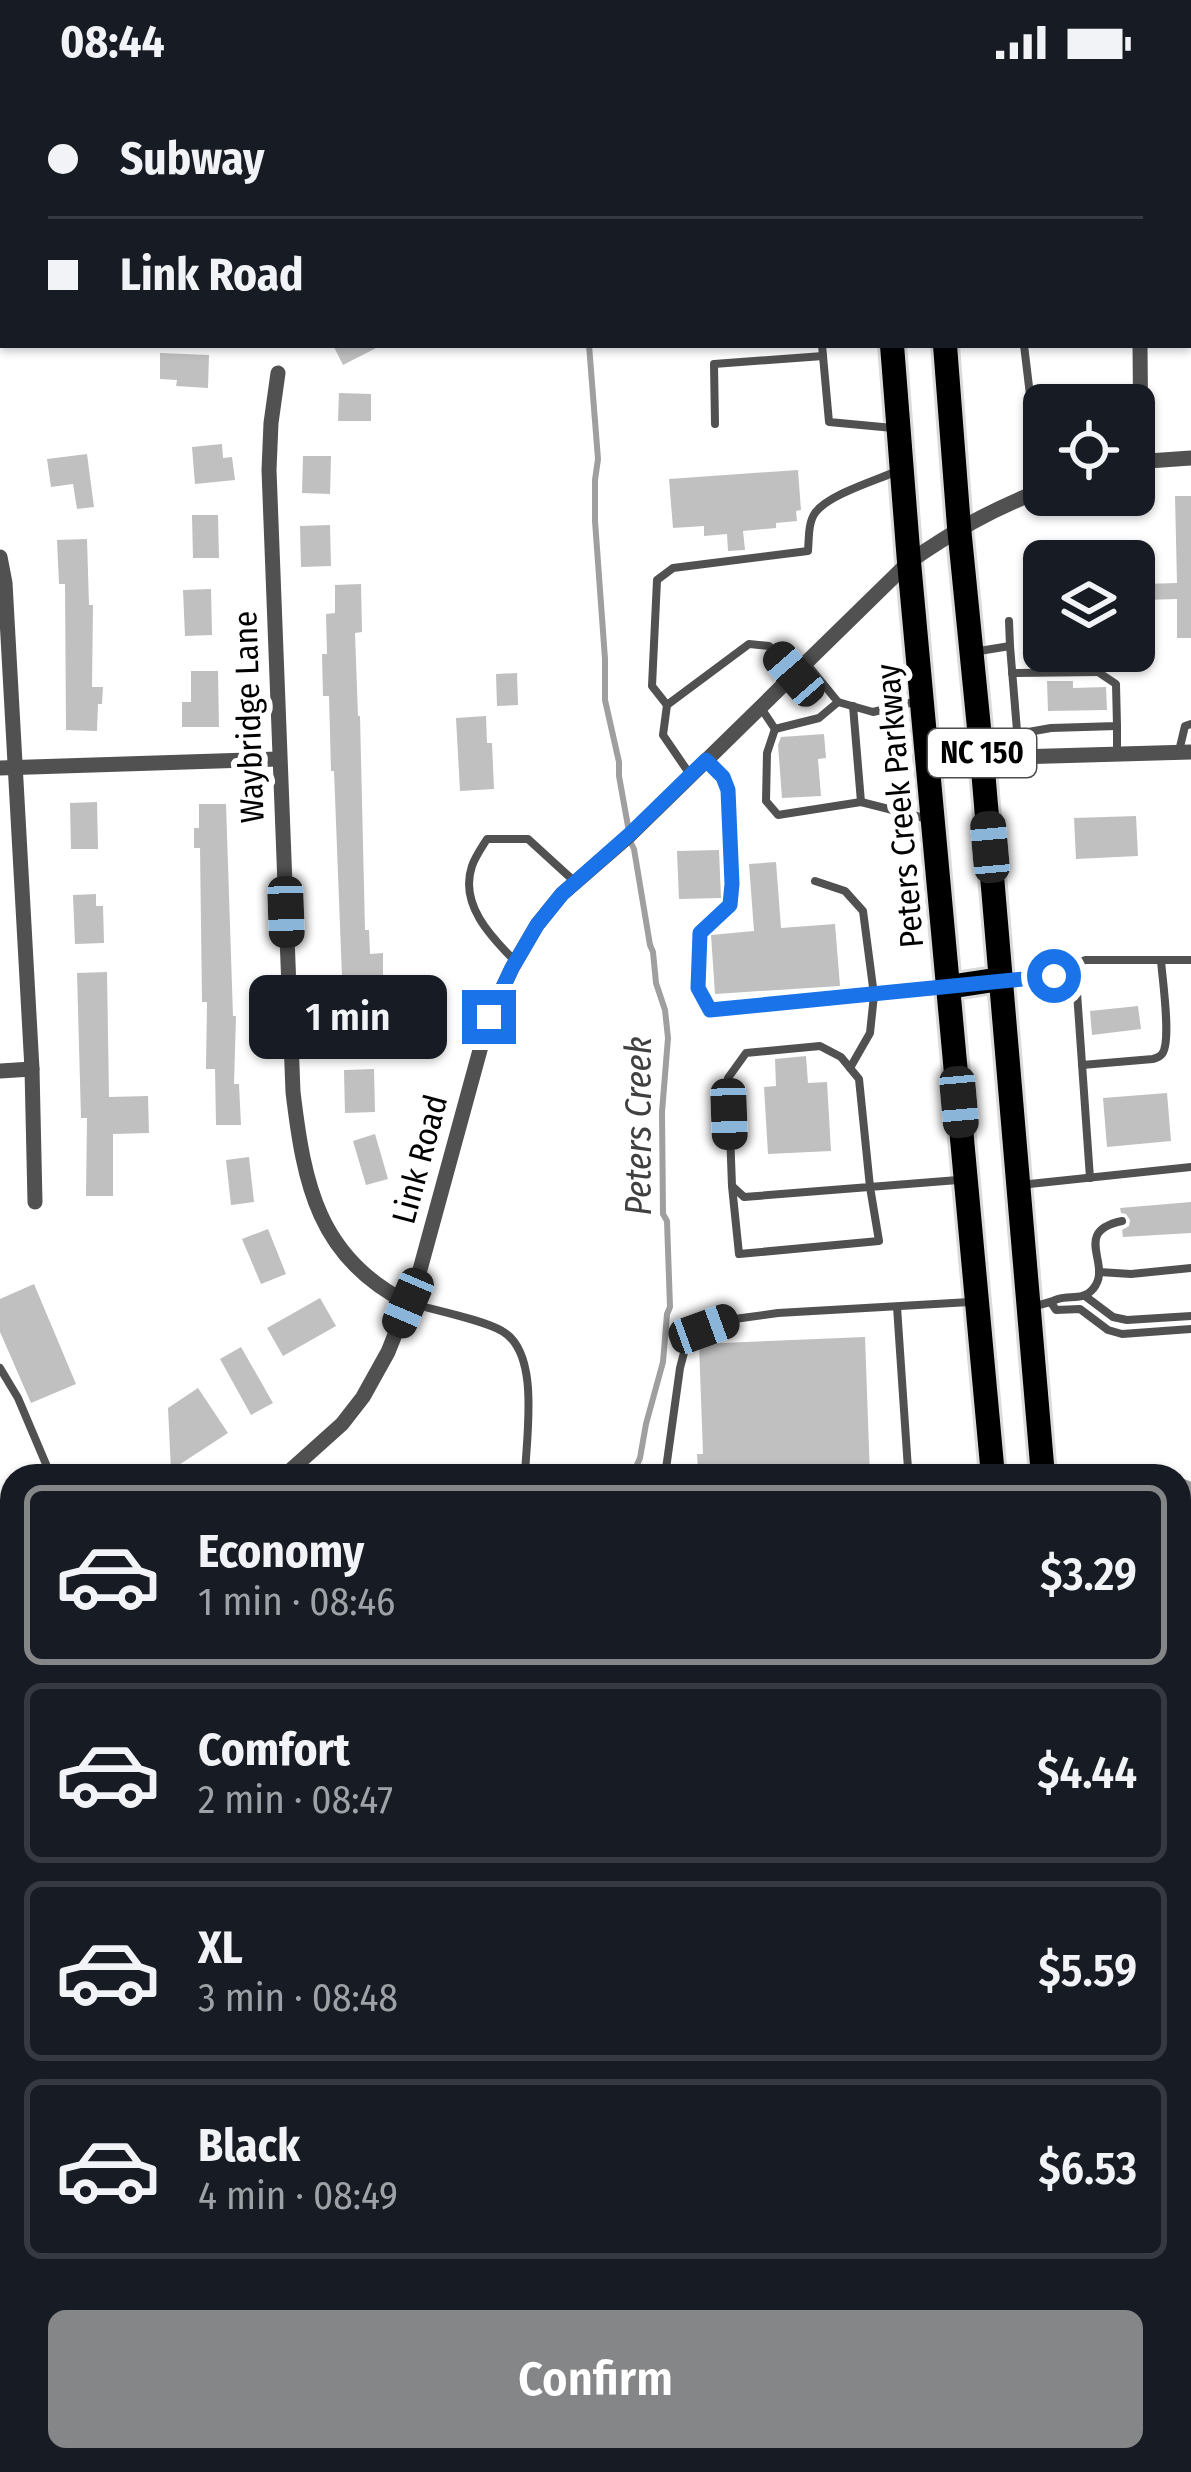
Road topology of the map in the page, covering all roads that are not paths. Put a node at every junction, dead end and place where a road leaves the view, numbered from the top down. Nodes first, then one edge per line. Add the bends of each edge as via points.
1 (822, 348) edge
2 (892, 348) edge
3 (945, 348) edge
4 (1024, 348) edge
5 (1140, 348) edge
6 (823, 356) junction
7 (278, 373) dead end
8 (1029, 384) edge
9 (1139, 384) edge
10 (715, 424) dead end
11 (898, 429) junction
12 (1191, 458) edge
13 (1155, 460) edge
14 (902, 470) junction
15 (1023, 497) edge
16 (958, 527) junction
17 (0, 557) edge
18 (909, 562) junction
19 (1009, 621) dead end
20 (1010, 646) junction
21 (972, 653) junction
22 (800, 669) junction
23 (1098, 672) joint
24 (1012, 673) junction
25 (922, 700) junction
26 (838, 702) junction
27 (667, 705) junction
28 (854, 706) junction
29 (760, 707) junction
30 (1191, 724) edge
31 (1117, 726) junction
32 (775, 729) junction
33 (1017, 734) junction
34 (1185, 752) edge
35 (1117, 754) junction
36 (1019, 757) junction
37 (278, 758) junction
38 (982, 758) junction
39 (706, 760) junction
40 (8, 767) edge
41 (691, 775) junction
42 (861, 802) junction
43 (933, 820) junction
44 (815, 881) dead end
45 (575, 883) junction
46 (1161, 960) junction
47 (1191, 960) edge
48 (515, 961) junction
49 (1075, 964) junction
50 (1001, 980) junction
51 (948, 987) junction
52 (874, 995) junction
53 (1082, 1065) junction
54 (850, 1068) junction
55 (32, 1069) junction
56 (0, 1071) edge
57 (1191, 1167) edge
58 (1090, 1178) junction
59 (966, 1179) junction
60 (732, 1186) junction
61 (1019, 1186) junction
62 (871, 1187) junction
63 (35, 1202) dead end
64 (1122, 1221) dead end
65 (1191, 1268) edge
66 (1100, 1272) junction
67 (1085, 1296) junction
68 (977, 1302) junction
69 (408, 1303) junction
70 (1040, 1305) junction
71 (897, 1306) junction
72 (1191, 1316) edge
73 (1191, 1329) edge
74 (0, 1368) edge
75 (46, 1464) edge
76 (297, 1464) edge
77 (525, 1464) edge
78 (667, 1464) edge
79 (908, 1464) edge
80 (992, 1464) edge
81 (1042, 1464) edge

1 - 6 lane
2 - 11 main road, Peters Creek Parkway / NC 150
3 - 16 main road, NC 150
4 - 8 lane
5 - 9 street
6 - 10 lane via 714,364
6 - 11 lane via 829,422
7 - 37 street, Waybridge Lane via 269,470
11 - 14 main road, Peters Creek Parkway / NC 150
12 - 13 street
14 - 18 main road, Peters Creek Parkway / NC 150
14 - 27 lane via 817,509 808,551 673,568 657,580 652,686
15 - 16 street, Link Road
16 - 18 street, Link Road
16 - 21 main road, NC 150
17 - 40 street
18 - 22 street, Link Road
18 - 25 main road, Peters Creek Parkway / NC 150
19 - 20 lane
20 - 21 lane
20 - 24 lane
21 - 38 main road, NC 150
22 - 26 lane
22 - 27 lane via 769,646 749,644
22 - 29 street, Link Road
23 - 24 lane
23 - 31 lane via 1116,683
24 - 33 lane
25 - 28 lane via 873,712
25 - 43 main road, Peters Creek Parkway / NC 150
26 - 28 lane
26 - 32 lane via 819,718
27 - 41 lane via 663,735
28 - 42 lane
29 - 32 lane
29 - 39 street, Link Road
30 - 34 lane via 1181,733
31 - 33 lane
31 - 35 lane
32 - 42 lane via 766,801 778,815
33 - 36 lane
34 - 35 street
35 - 36 street
36 - 38 street
37 - 40 street
37 - 69 street, Waybridge Lane via 301,1162 346,1258
38 - 50 main road, NC 150
39 - 41 street, Link Road
39 - 52 lane via 728,790 732,884 730,905 700,933 698,988 710,1010
40 - 55 street
41 - 45 street, Link Road
42 - 43 lane
43 - 51 main road, Peters Creek Parkway / NC 150
44 - 52 lane via 845,891 863,911
45 - 48 street, Link Road
45 - 48 lane via 528,838 487,839 469,888 483,928
46 - 47 lane
46 - 49 lane
46 - 53 lane via 1162,1054
48 - 69 street, Link Road via 489,1017
49 - 50 lane via 1054,976
49 - 53 lane
50 - 51 main road
50 - 61 main road, NC 150
51 - 52 lane
51 - 59 main road, Peters Creek Parkway / NC 150
52 - 54 lane via 871,1034
53 - 58 lane
54 - 60 lane via 820,1046 746,1053 728,1078
54 - 62 lane via 860,1079
55 - 56 street
55 - 63 street
57 - 58 lane
58 - 61 lane
59 - 62 lane
59 - 68 main road, Peters Creek Parkway / NC 150
60 - 62 lane via 744,1197
60 - 62 lane via 739,1254 879,1241
61 - 70 main road, NC 150
64 - 66 lane via 1098,1234
65 - 66 lane
66 - 67 lane
67 - 70 lane
67 - 72 lane via 1127,1320
68 - 71 lane
68 - 80 main road, Peters Creek Parkway / NC 150
69 - 76 street, Link Road via 363,1397
69 - 77 lane via 501,1330 517,1343 527,1367
70 - 73 lane via 1080,1309 1122,1334
70 - 81 main road, NC 150
71 - 78 lane via 778,1313 704,1329 686,1345
71 - 79 lane
74 - 75 lane

